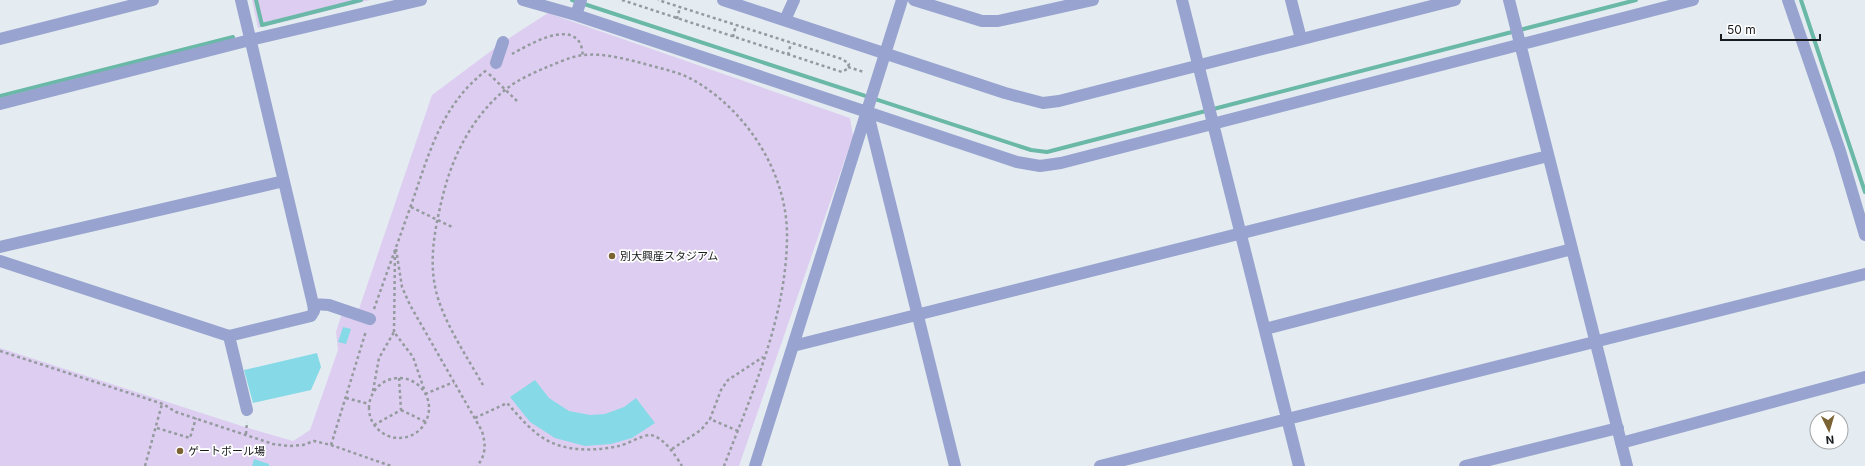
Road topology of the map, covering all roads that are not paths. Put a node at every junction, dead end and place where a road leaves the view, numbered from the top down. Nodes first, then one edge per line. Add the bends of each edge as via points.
1 (153, 0) edge
2 (241, 0) edge
3 (421, 0) edge
4 (523, 0) edge
5 (581, 0) edge
6 (723, 0) edge
7 (794, 0) edge
8 (902, 0) edge
9 (914, 0) edge
10 (1093, 0) edge
11 (1182, 0) edge
12 (1291, 0) edge
13 (1455, 0) edge
14 (1509, 0) edge
15 (1693, 0) edge
16 (1788, 0) edge
17 (576, 15) junction
18 (785, 20) junction
19 (0, 39) edge
20 (250, 40) junction
21 (1301, 40) junction
22 (1519, 41) junction
23 (503, 42) dead end
24 (886, 54) junction
25 (496, 63) road end
26 (1199, 66) junction
27 (0, 104) edge
28 (869, 109) junction
29 (1213, 120) junction
30 (1548, 156) junction
31 (284, 181) junction
32 (1241, 233) junction
33 (1865, 235) edge
34 (0, 247) edge
35 (1572, 249) junction
36 (0, 261) edge
37 (1865, 274) edge
38 (313, 304) junction
39 (917, 315) junction
40 (370, 319) road end
41 (1265, 329) junction
42 (229, 336) junction
43 (1596, 342) junction
44 (793, 346) junction
45 (1865, 377) edge
46 (247, 410) dead end
47 (1287, 419) junction
48 (1618, 428) junction
49 (1622, 443) junction
50 (755, 466) edge
51 (955, 466) edge
52 (1100, 466) edge
53 (1299, 466) edge
54 (1465, 466) edge
55 (1627, 466) edge

1 - 19 street
2 - 20 street
3 - 20 street
4 - 17 street
5 - 17 street
6 - 18 street
7 - 18 street
8 - 24 street
9 - 10 street via 982,21 998,21
11 - 26 street
12 - 21 street
13 - 21 street
14 - 22 street
15 - 22 street
16 - 33 street via 1840,151
17 - 28 street
18 - 24 street
20 - 27 street
20 - 31 street
21 - 26 street
22 - 29 street
22 - 30 street
23 - 25 street
24 - 26 street via 1043,103
24 - 28 street
26 - 29 street
28 - 29 street via 1017,162 1040,166 1061,163
28 - 39 street
28 - 44 street
29 - 32 street
30 - 32 street
30 - 35 street
31 - 34 street
31 - 38 street
32 - 39 street
32 - 41 street
35 - 41 street
35 - 43 street
36 - 42 street
37 - 43 street
38 - 40 street via 329,305
38 - 42 street via 314,311 311,316 304,319
39 - 44 street
39 - 51 street
41 - 47 street
42 - 46 street
43 - 47 street
43 - 48 street
44 - 50 street
45 - 49 street
47 - 52 street
47 - 53 street
48 - 49 street
48 - 54 street
49 - 55 street

